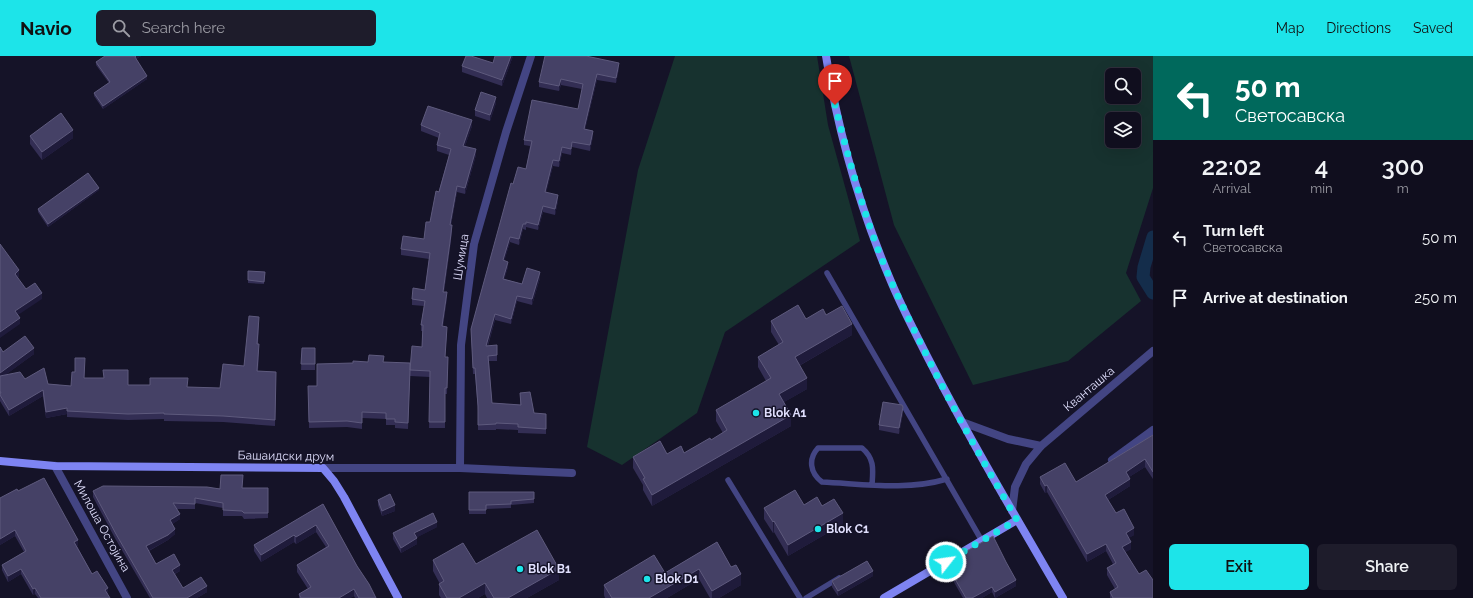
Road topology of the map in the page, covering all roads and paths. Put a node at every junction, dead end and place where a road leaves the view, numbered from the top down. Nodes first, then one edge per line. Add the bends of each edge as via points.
1 (531, 56) edge
2 (826, 56) edge
3 (827, 273) dead end
4 (1153, 351) edge
5 (962, 422) junction
6 (1153, 430) edge
7 (1041, 446) junction
8 (0, 460) edge
9 (1112, 460) edge
10 (55, 466) junction
11 (323, 468) junction
12 (460, 468) junction
13 (572, 473) dead end
14 (947, 479) junction
15 (728, 480) dead end
16 (872, 485) junction
17 (1012, 511) junction
18 (1017, 520) junction
19 (982, 541) junction
20 (844, 575) edge
21 (128, 598) edge
22 (398, 598) edge
23 (800, 598) edge
24 (806, 598) edge
25 (884, 598) edge
26 (1063, 598) edge

1 - 12 street, Шумица via 474,244 461,345
2 - 5 main road via 844,141 877,247 903,309
3 - 14 lane
4 - 7 street, Кванташка
5 - 7 street via 1008,439
5 - 17 main road
6 - 9 street
7 - 17 street, Кванташка via 1026,464 1015,487
8 - 10 main road, Башаидски друм
10 - 11 main road, Башаидски друм
10 - 21 street, Милоша Остојина
11 - 12 street, Башаидски друм
11 - 22 main road via 344,497
12 - 13 street, Башаидски друм
14 - 16 lane via 909,486
14 - 19 lane
15 - 23 lane
16 - 16 lane via 822,482 812,470 813,456 818,448 862,448 873,465
17 - 18 main road
18 - 19 main road
18 - 26 main road
19 - 25 main road
20 - 24 lane

